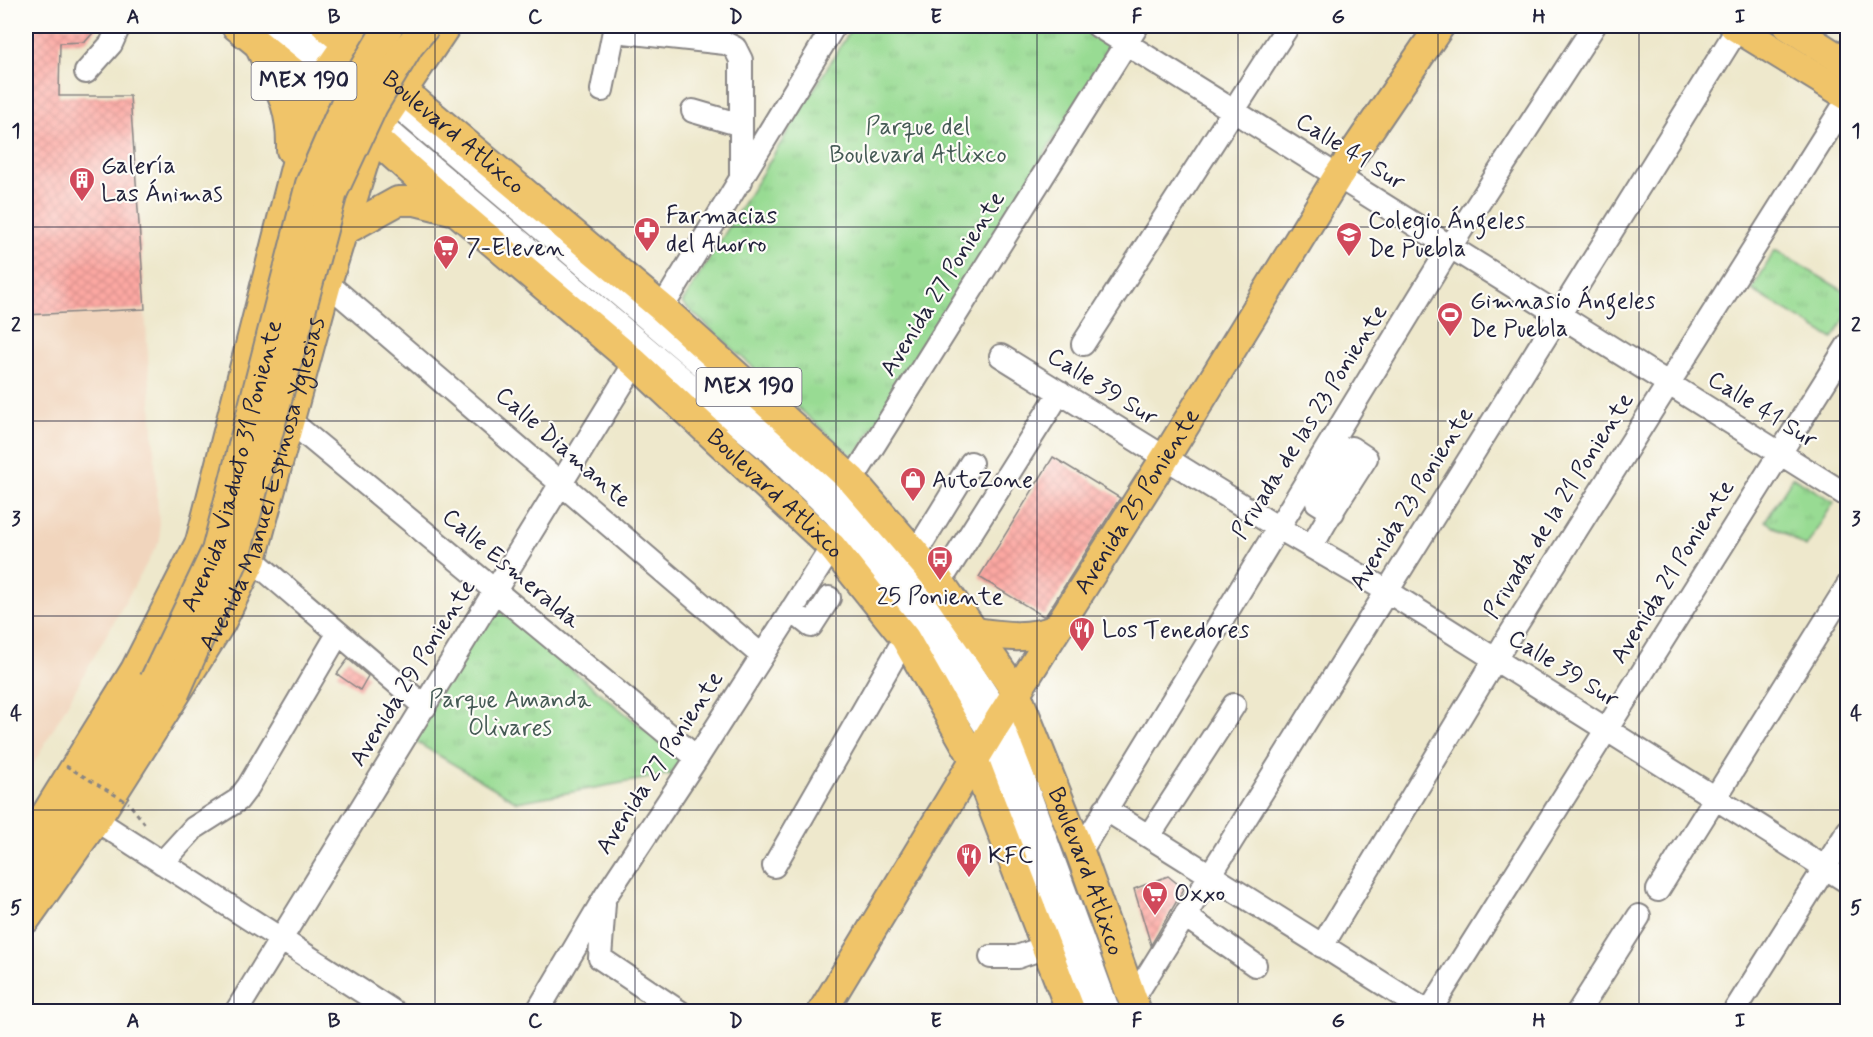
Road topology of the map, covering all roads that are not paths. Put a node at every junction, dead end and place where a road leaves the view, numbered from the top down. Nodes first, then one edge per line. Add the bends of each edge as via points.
1 (118, 26) edge
2 (301, 26) edge
3 (389, 26) edge
4 (426, 26) edge
5 (446, 26) edge
6 (834, 26) edge
7 (1098, 26) edge
8 (1288, 26) edge
9 (1440, 26) edge
10 (1594, 26) edge
11 (1788, 26) edge
12 (1736, 27) edge
13 (615, 28) edge
14 (254, 31) edge
15 (1131, 34) edge
16 (335, 52) edge
17 (1848, 64) edge
18 (86, 72) dead end
19 (602, 90) dead end
20 (1848, 97) edge
21 (693, 111) dead end
22 (1234, 111) junction
23 (388, 113) junction
24 (741, 125) junction
25 (1338, 176) junction
26 (741, 182) junction
27 (290, 188) junction
28 (456, 211) junction
29 (342, 232) junction
30 (1450, 247) junction
31 (274, 250) junction
32 (327, 283) junction
33 (662, 308) junction
34 (1559, 315) junction
35 (1083, 344) dead end
36 (1848, 345) edge
37 (1001, 356) dead end
38 (635, 363) junction
39 (1669, 383) junction
40 (1060, 392) junction
41 (290, 421) junction
42 (1779, 454) junction
43 (1165, 458) junction
44 (971, 463) dead end
45 (852, 480) junction
46 (562, 482) junction
47 (1848, 496) edge
48 (1333, 512) dead end
49 (1277, 527) junction
50 (832, 547) junction
51 (1312, 547) junction
52 (915, 554) junction
53 (252, 560) junction
54 (940, 582) junction
55 (1848, 585) edge
56 (496, 591) junction
57 (1387, 591) junction
58 (829, 598) dead end
59 (791, 610) junction
60 (1056, 629) junction
61 (975, 632) junction
62 (338, 634) junction
63 (905, 638) junction
64 (761, 655) junction
65 (1496, 658) junction
66 (164, 687) junction
67 (1016, 692) junction
68 (1234, 705) dead end
69 (425, 707) junction
70 (996, 725) junction
71 (1607, 728) junction
72 (697, 758) junction
73 (974, 759) junction
74 (1716, 797) junction
75 (1105, 809) junction
76 (86, 814) junction
77 (1848, 831) edge
78 (1149, 836) junction
79 (26, 846) edge
80 (1080, 852) junction
81 (162, 863) junction
82 (774, 866) dead end
83 (1824, 868) junction
84 (1211, 874) junction
85 (1848, 882) edge
86 (26, 885) edge
87 (1658, 890) dead end
88 (605, 897) junction
89 (1185, 916) junction
90 (1639, 916) dead end
91 (26, 919) edge
92 (279, 938) junction
93 (1322, 946) junction
94 (1046, 947) junction
95 (991, 957) dead end
96 (1255, 965) dead end
97 (1126, 1007) edge
98 (236, 1011) edge
99 (394, 1011) edge
100 (537, 1011) edge
101 (680, 1011) edge
102 (822, 1011) edge
103 (1071, 1011) edge
104 (1092, 1011) edge
105 (1429, 1011) edge
106 (1578, 1011) edge
107 (1734, 1011) edge

1 - 18 street via 111,44
2 - 16 street
3 - 66 main road, Avenida Viaducto 31 Poniente, bridge via 351,90 310,184 216,551
4 - 66 main road, Avenida Viaducto 31 Poniente, bridge via 409,46 373,106 333,192 235,557
5 - 23 main road, Avenida Manuel Espinosa Yglesias
6 - 26 street
7 - 15 street, Calle 41 Sur
8 - 22 street
9 - 25 main road, Avenida 25 Poniente
10 - 30 street, Privada de las 23 Poniente
11 - 17 main road
12 - 20 main road
12 - 34 street, Avenida 23 Poniente
13 - 19 street
13 - 24 street via 735,48 741,60
14 - 16 main road, Boulevard Atlixco / MEX 190
14 - 27 main road via 292,122
15 - 22 street, Calle 41 Sur
15 - 45 street, Avenida 27 Poniente
16 - 23 main road, Boulevard Atlixco / MEX 190
16 - 23 main road, Boulevard Atlixco / MEX 190
16 - 27 main road, Avenida Manuel Espinosa Yglesias
20 - 39 street, Privada de la 21 Poniente
21 - 24 street
22 - 25 street, Calle 41 Sur
22 - 35 street
23 - 28 main road, Boulevard Atlixco / MEX 190
23 - 29 main road, Avenida Manuel Espinosa Yglesias
23 - 33 main road, Boulevard Atlixco / MEX 190
23 - 70 street via 786,437 857,513 911,579
24 - 26 street
25 - 30 street, Calle 41 Sur
25 - 43 main road, Avenida 25 Poniente
26 - 33 street
27 - 31 main road, Avenida Manuel Espinosa Yglesias
28 - 29 main road via 398,201
28 - 38 main road, Boulevard Atlixco / MEX 190
29 - 32 main road, Avenida Manuel Espinosa Yglesias
30 - 34 street, Calle 41 Sur
30 - 49 street, Privada de las 23 Poniente
31 - 32 main road
31 - 79 main road, Avenida Manuel Espinosa Yglesias via 200,542 135,670
32 - 41 main road, Avenida Manuel Espinosa Yglesias
32 - 46 street, Calle Diamante
33 - 45 main road, Boulevard Atlixco / MEX 190
34 - 39 street, Calle 41 Sur
34 - 57 street, Avenida 23 Poniente
36 - 42 street, Avenida 21 Poniente
37 - 40 street, Calle 39 Sur
38 - 46 street, Avenida 29 Poniente
38 - 50 main road, Boulevard Atlixco / MEX 190
39 - 42 street, Calle 41 Sur
39 - 65 street, Privada de la 21 Poniente
40 - 43 street, Calle 39 Sur
40 - 54 street
41 - 53 main road, Avenida Manuel Espinosa Yglesias
41 - 56 street, Calle Esmeralda
42 - 47 street, Calle 41 Sur
42 - 71 street, Avenida 21 Poniente
43 - 49 street, Calle 39 Sur
43 - 60 main road, Avenida 25 Poniente
44 - 52 street
45 - 52 main road, Boulevard Atlixco / MEX 190
46 - 56 street, Avenida 29 Poniente
46 - 64 street, Calle Diamante
48 - 51 street
49 - 51 street, Calle 39 Sur
49 - 75 street, Privada de las 23 Poniente
50 - 59 street, Avenida 27 Poniente
50 - 63 main road, Boulevard Atlixco / MEX 190
51 - 57 street, Calle 39 Sur
52 - 54 main road, Boulevard Atlixco / MEX 190
53 - 62 street
53 - 66 main road, Avenida Manuel Espinosa Yglesias via 221,623
54 - 61 main road, Boulevard Atlixco / MEX 190
55 - 74 street
56 - 69 street, Avenida 29 Poniente
56 - 72 street, Calle Esmeralda
57 - 65 street, Calle 39 Sur
57 - 84 street, Avenida 23 Poniente
58 - 59 street via 806,634
59 - 64 street, Avenida 27 Poniente
60 - 61 main road via 1014,637
60 - 67 main road, Avenida 25 Poniente
61 - 67 main road, Boulevard Atlixco / MEX 190
62 - 69 street
62 - 81 street via 248,787 238,800 194,828
63 - 73 main road, Boulevard Atlixco / MEX 190
63 - 82 street
64 - 72 street, Avenida 27 Poniente
65 - 71 street, Calle 39 Sur
65 - 93 street, Privada de la 21 Poniente
66 - 76 main road, Avenida Manuel Espinosa Yglesias
67 - 70 main road, Avenida 25 Poniente
67 - 80 main road, Boulevard Atlixco / MEX 190
68 - 78 street
69 - 92 street, Avenida 29 Poniente
70 - 73 main road, Avenida 25 Poniente
70 - 97 street
70 - 104 street
71 - 74 street, Calle 39 Sur
71 - 105 street, Avenida 21 Poniente
72 - 88 street, Avenida 27 Poniente
73 - 94 main road, Boulevard Atlixco / MEX 190
73 - 102 main road, Avenida 25 Poniente
74 - 83 street, Calle 39 Sur
74 - 87 street
75 - 78 street
75 - 80 street, Privada de las 23 Poniente
76 - 81 street
76 - 86 main road
76 - 91 main road, Avenida Manuel Espinosa Yglesias
77 - 83 street
78 - 84 street
80 - 97 main road, Boulevard Atlixco / MEX 190
81 - 92 street
83 - 85 street, Calle 39 Sur
83 - 107 street
84 - 89 street, Avenida 23 Poniente
84 - 93 street
88 - 100 street, Avenida 27 Poniente
88 - 101 street via 600,958
89 - 96 street
89 - 97 street, Avenida 23 Poniente
90 - 106 street
92 - 98 street, Avenida 29 Poniente
92 - 99 street
93 - 105 street
94 - 95 street via 1017,957
94 - 103 main road, Boulevard Atlixco / MEX 190

